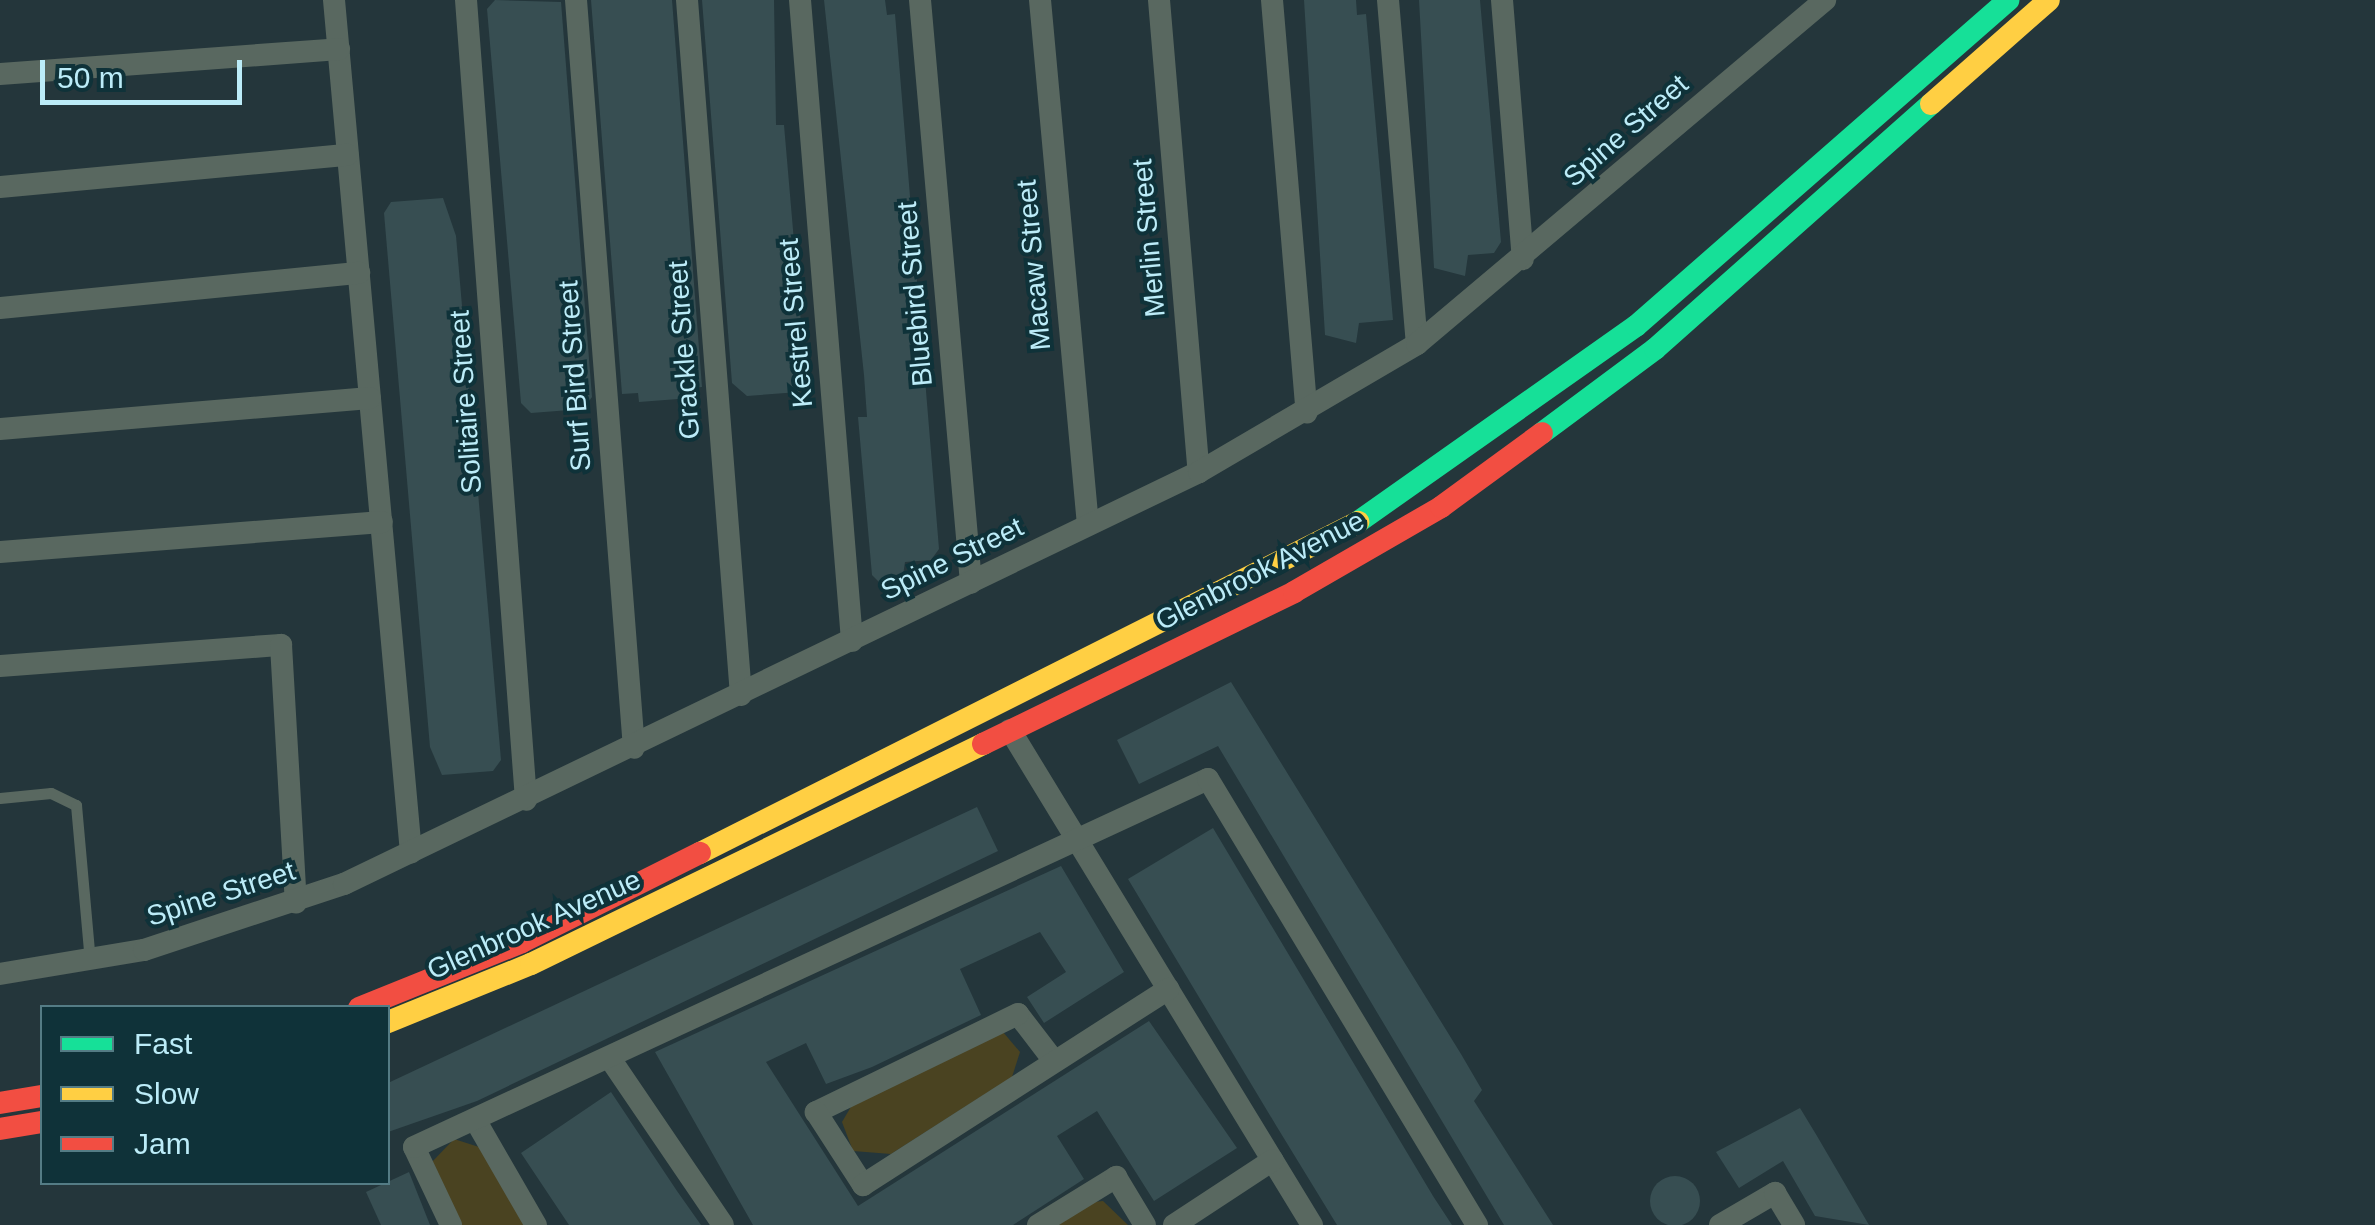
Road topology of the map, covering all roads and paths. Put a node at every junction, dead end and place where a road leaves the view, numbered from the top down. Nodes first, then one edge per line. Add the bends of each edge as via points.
1 (334, 0) edge
2 (466, 0) edge
3 (576, 0) edge
4 (687, 0) edge
5 (800, 0) edge
6 (920, 0) edge
7 (1040, 0) edge
8 (1159, 0) edge
9 (1272, 0) edge
10 (1388, 0) edge
11 (1502, 0) edge
12 (1825, 0) edge
13 (2008, 0) edge
14 (2049, 0) edge
15 (338, 50) junction
16 (0, 74) edge
17 (348, 155) junction
18 (0, 187) edge
19 (1523, 258) junction
20 (359, 273) junction
21 (0, 308) edge
22 (1417, 344) junction
23 (370, 398) junction
24 (1307, 413) junction
25 (0, 429) edge
26 (1199, 472) junction
27 (382, 522) junction
28 (1088, 526) junction
29 (0, 552) edge
30 (971, 583) junction
31 (852, 641) junction
32 (0, 666) edge
33 (741, 695) junction
34 (1010, 730) junction
35 (634, 748) junction
36 (0, 798) edge
37 (526, 800) junction
38 (1078, 841) junction
39 (412, 853) junction
40 (296, 903) junction
41 (90, 960) junction
42 (0, 974) edge
43 (1168, 989) junction
44 (366, 1005) edge
45 (390, 1021) edge
46 (611, 1060) junction
47 (1054, 1061) junction
48 (40, 1096) edge
49 (0, 1103) edge
50 (40, 1122) edge
51 (477, 1123) junction
52 (0, 1129) edge
53 (1272, 1160) junction
54 (451, 1225) edge
55 (536, 1225) edge
56 (723, 1225) edge
57 (1038, 1225) edge
58 (1145, 1225) edge
59 (1174, 1225) edge
60 (1312, 1225) edge
61 (1477, 1225) edge
62 (1720, 1225) edge
63 (1794, 1225) edge

1 - 15 street
2 - 37 street, Solitaire Street
3 - 35 street, Surf Bird Street
4 - 33 street, Grackle Street
5 - 31 street, Kestrel Street
6 - 30 street, Bluebird Street
7 - 28 street, Macaw Street
8 - 26 street, Merlin Street
9 - 24 street
10 - 22 street
11 - 19 street
12 - 19 street, Spine Street
13 - 44 street, Glenbrook Avenue via 1636,326 1382,510 522,942
14 - 34 street, Glenbrook Avenue via 1656,350 1510,461 1294,592
15 - 16 street
15 - 17 street
17 - 18 street
17 - 20 street
19 - 22 street, Spine Street
20 - 21 street
20 - 23 street
22 - 24 street, Spine Street
23 - 25 street
23 - 27 street
24 - 26 street, Spine Street
26 - 28 street, Spine Street
27 - 29 street
27 - 39 street
28 - 30 street, Spine Street
30 - 31 street, Spine Street
31 - 33 street, Spine Street
32 - 40 street via 282,645
33 - 35 street, Spine Street
34 - 38 street
34 - 45 street, Glenbrook Avenue via 530,964
35 - 37 street, Spine Street
36 - 41 lane via 52,793 76,805
37 - 39 street, Spine Street
38 - 43 street
38 - 46 street
38 - 61 street via 1208,779
39 - 40 street, Spine Street
40 - 41 street, Spine Street
41 - 42 street, Spine Street
43 - 47 street
43 - 53 street
46 - 51 street
46 - 56 street
47 - 47 street via 1018,1014 816,1112 862,1185
48 - 49 street
50 - 52 street
51 - 54 street via 414,1147
51 - 55 street
53 - 59 street
53 - 60 street
57 - 58 street via 1116,1177
62 - 63 street via 1775,1193

